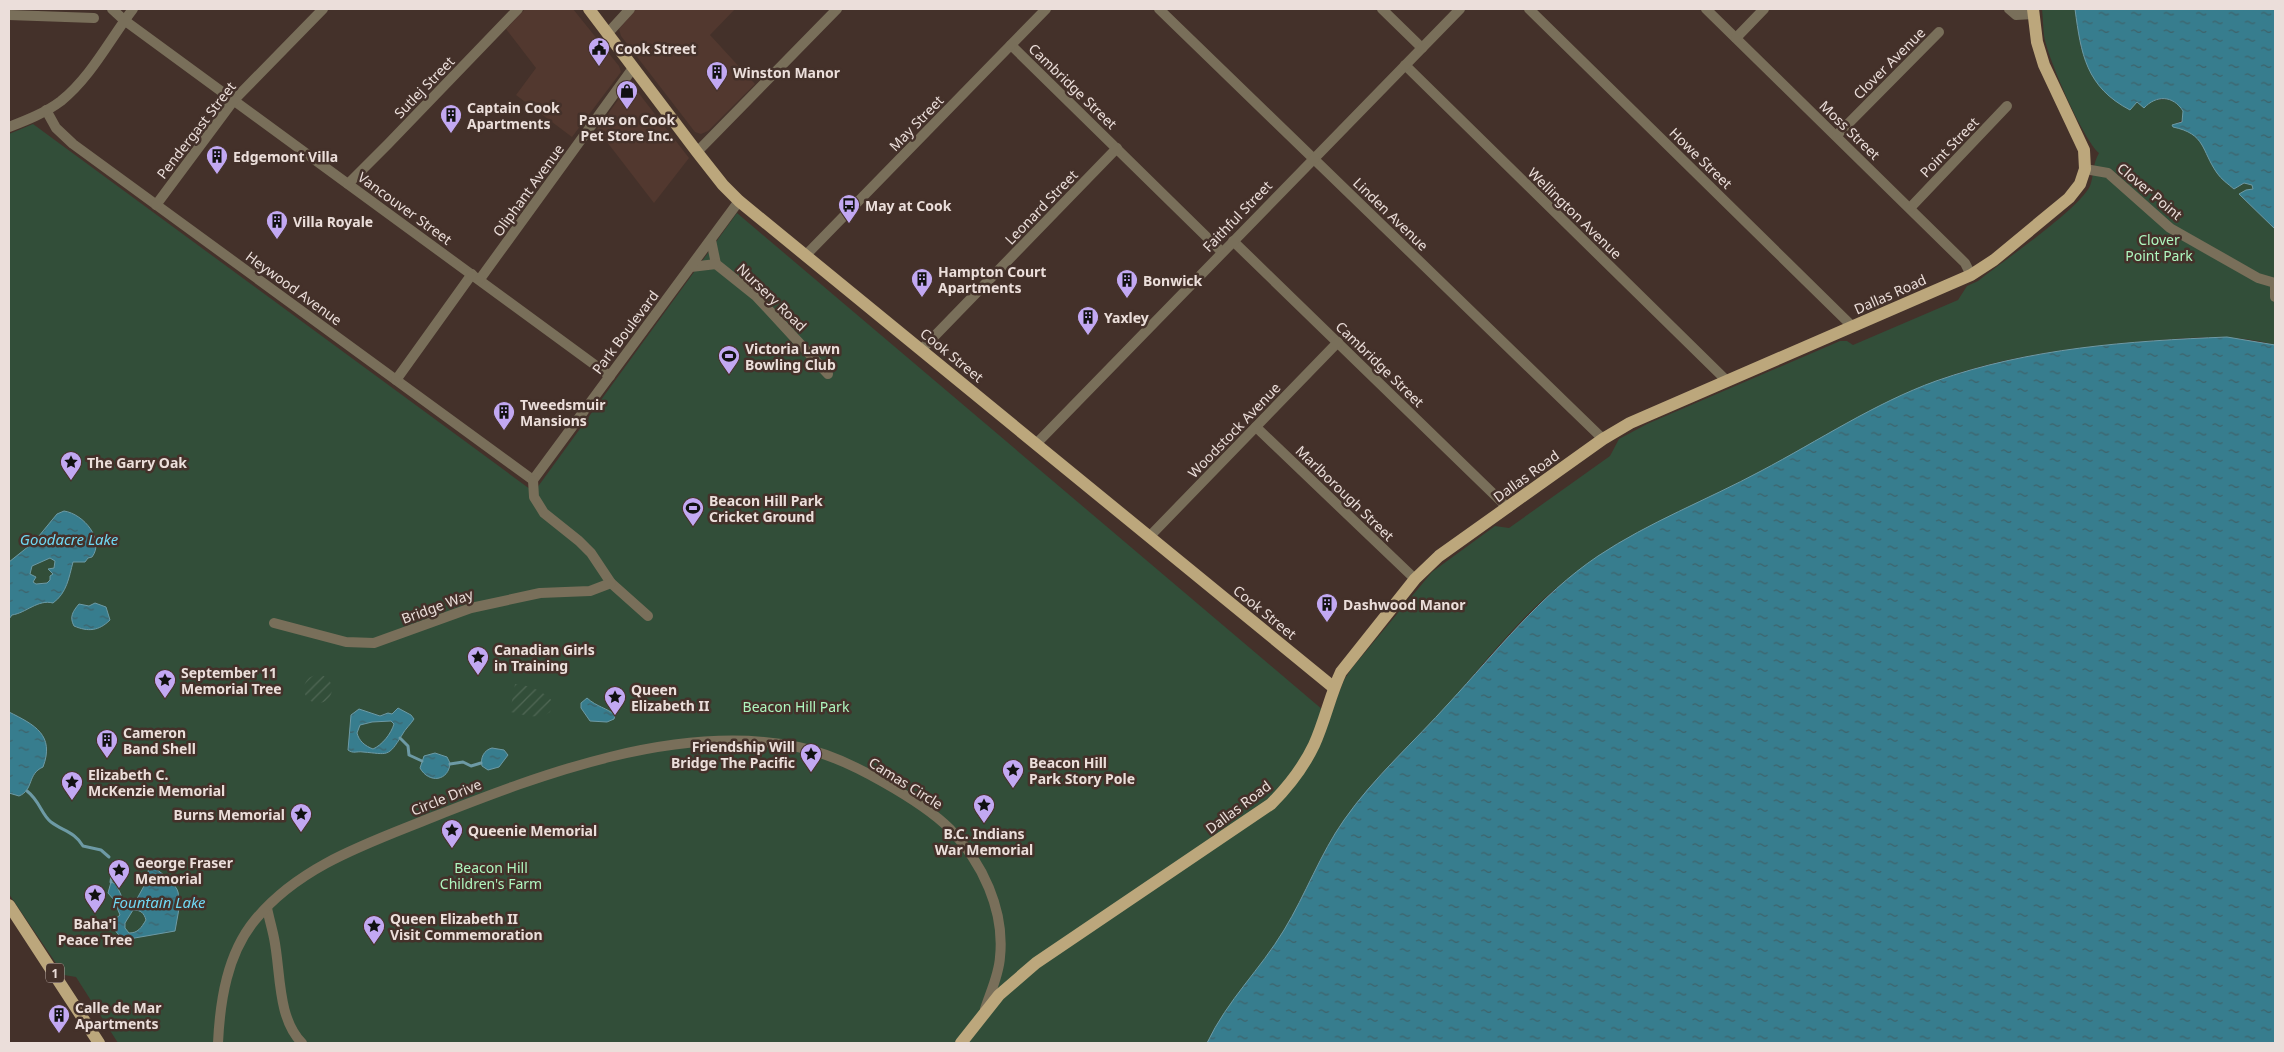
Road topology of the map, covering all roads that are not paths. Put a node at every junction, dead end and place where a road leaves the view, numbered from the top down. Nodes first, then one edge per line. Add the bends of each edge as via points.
1 (112, 9) edge
2 (133, 9) edge
3 (323, 9) edge
4 (518, 9) edge
5 (589, 9) edge
6 (630, 9) edge
7 (837, 9) edge
8 (1046, 9) edge
9 (1159, 9) edge
10 (1382, 9) edge
11 (1460, 9) edge
12 (1529, 9) edge
13 (1706, 9) edge
14 (1764, 9) edge
15 (2009, 9) edge
16 (2033, 12) edge
17 (9, 15) edge
18 (94, 18) dead end
19 (124, 20) junction
20 (1939, 32) dead end
21 (608, 33) junction
22 (1736, 38) junction
23 (1011, 45) junction
24 (1422, 48) junction
25 (1404, 65) junction
26 (633, 68) junction
27 (234, 100) junction
28 (2007, 106) dead end
29 (46, 110) junction
30 (9, 127) edge
31 (1836, 135) junction
32 (1116, 148) junction
33 (697, 152) junction
34 (1313, 158) junction
35 (2085, 169) junction
36 (348, 184) junction
37 (739, 201) junction
38 (156, 205) junction
39 (1910, 208) junction
40 (711, 240) junction
41 (1233, 241) junction
42 (1222, 252) junction
43 (805, 256) junction
44 (716, 264) junction
45 (691, 266) junction
46 (1971, 274) junction
47 (476, 277) junction
48 (2275, 283) edge
49 (2275, 297) edge
50 (1853, 327) junction
51 (1338, 342) junction
52 (922, 349) junction
53 (828, 374) dead end
54 (610, 376) junction
55 (396, 380) junction
56 (1727, 381) junction
57 (1256, 427) junction
58 (1603, 439) junction
59 (1036, 444) junction
60 (533, 480) junction
61 (1508, 508) junction
62 (1149, 537) junction
63 (1415, 579) junction
64 (611, 583) junction
65 (648, 616) dead end
66 (274, 623) dead end
67 (1334, 687) junction
68 (799, 747) joint
69 (9, 905) edge
70 (266, 908) junction
71 (984, 1013) junction
72 (99, 1043) edge
73 (218, 1043) edge
74 (302, 1043) edge
75 (961, 1043) edge

1 - 19 street, Vancouver Street
2 - 19 street
3 - 27 street, Pendergast Street
4 - 36 street, Sutlej Street
5 - 21 main road, Cook Street
6 - 21 street
7 - 33 street
8 - 23 street, May Street
9 - 34 street, Linden Avenue
10 - 24 street
11 - 24 street, Faithful Street
12 - 50 street, Howe Street
13 - 22 street, Moss Street
14 - 22 street
15 - 16 street via 2016,15
16 - 35 main road via 2044,65 2084,150
17 - 18 street
19 - 27 street, Vancouver Street
19 - 29 street via 83,79
20 - 31 street, Clover Avenue
21 - 26 main road, Cook Street
22 - 31 street, Moss Street
23 - 32 street, Cambridge Street
23 - 43 street, May Street
24 - 25 street, Faithful Street
25 - 34 street, Faithful Street
25 - 56 street, Wellington Avenue
26 - 33 main road, Cook Street
26 - 47 street, Oliphant Avenue
27 - 36 street, Vancouver Street
27 - 38 street, Pendergast Street
28 - 39 street, Point Street
29 - 30 street
29 - 38 street, Heywood Avenue via 67,139
31 - 39 street, Moss Street
32 - 42 street, Cambridge Street
32 - 52 street, Leonard Street
33 - 37 main road, Cook Street
34 - 41 street, Faithful Street
34 - 58 street, Linden Avenue
35 - 46 main road, Dallas Road via 2080,184 2069,198 1994,260
35 - 48 street, Clover Point via 2108,173 2170,228 2258,278
36 - 47 street, Vancouver Street
37 - 40 street, Park Boulevard
37 - 43 main road, Cook Street
38 - 55 street, Heywood Avenue
39 - 46 street, Moss Street via 1965,263
40 - 44 street, Nursery Road
40 - 45 street, Park Boulevard
41 - 42 street, Faithful Street
41 - 51 street, Cambridge Street
42 - 59 street, Faithful Street
43 - 52 main road, Cook Street
44 - 45 street, Nursery Road
44 - 53 street, Nursery Road via 756,296
45 - 54 street, Park Boulevard
46 - 50 main road, Dallas Road
47 - 54 street, Vancouver Street
47 - 55 street, Oliphant Avenue
48 - 49 street, Clover Point
50 - 56 main road, Dallas Road
51 - 57 street, Woodstock Avenue
51 - 61 street, Cambridge Street
52 - 59 main road, Cook Street
54 - 60 street, Park Boulevard
55 - 60 street, Heywood Avenue
56 - 58 main road, Dallas Road via 1630,423
57 - 62 street, Woodstock Avenue
57 - 63 street, Marlborough Street
58 - 61 main road, Dallas Road
59 - 62 main road, Cook Street
60 - 64 street via 534,496 544,513 579,540
61 - 63 main road, Dallas Road via 1439,556
62 - 67 main road, Cook Street
63 - 67 main road, Dallas Road via 1346,665
64 - 65 street
64 - 66 street, Bridge Way via 590,591 540,593 471,608 374,643 346,642
67 - 71 main road, Dallas Road via 1315,743 1304,764 1292,783 1271,804 1036,963
68 - 70 street, Circle Drive via 774,743 686,744 632,752 526,782 391,834 315,869
68 - 71 street, Camas Circle via 846,764 896,789 938,819 970,853 990,891 1001,937 998,969
69 - 72 main road, 1
70 - 73 street, Circle Drive via 254,922 233,961 222,998
70 - 74 street via 287,1018 294,1035
71 - 75 main road, Dallas Road

